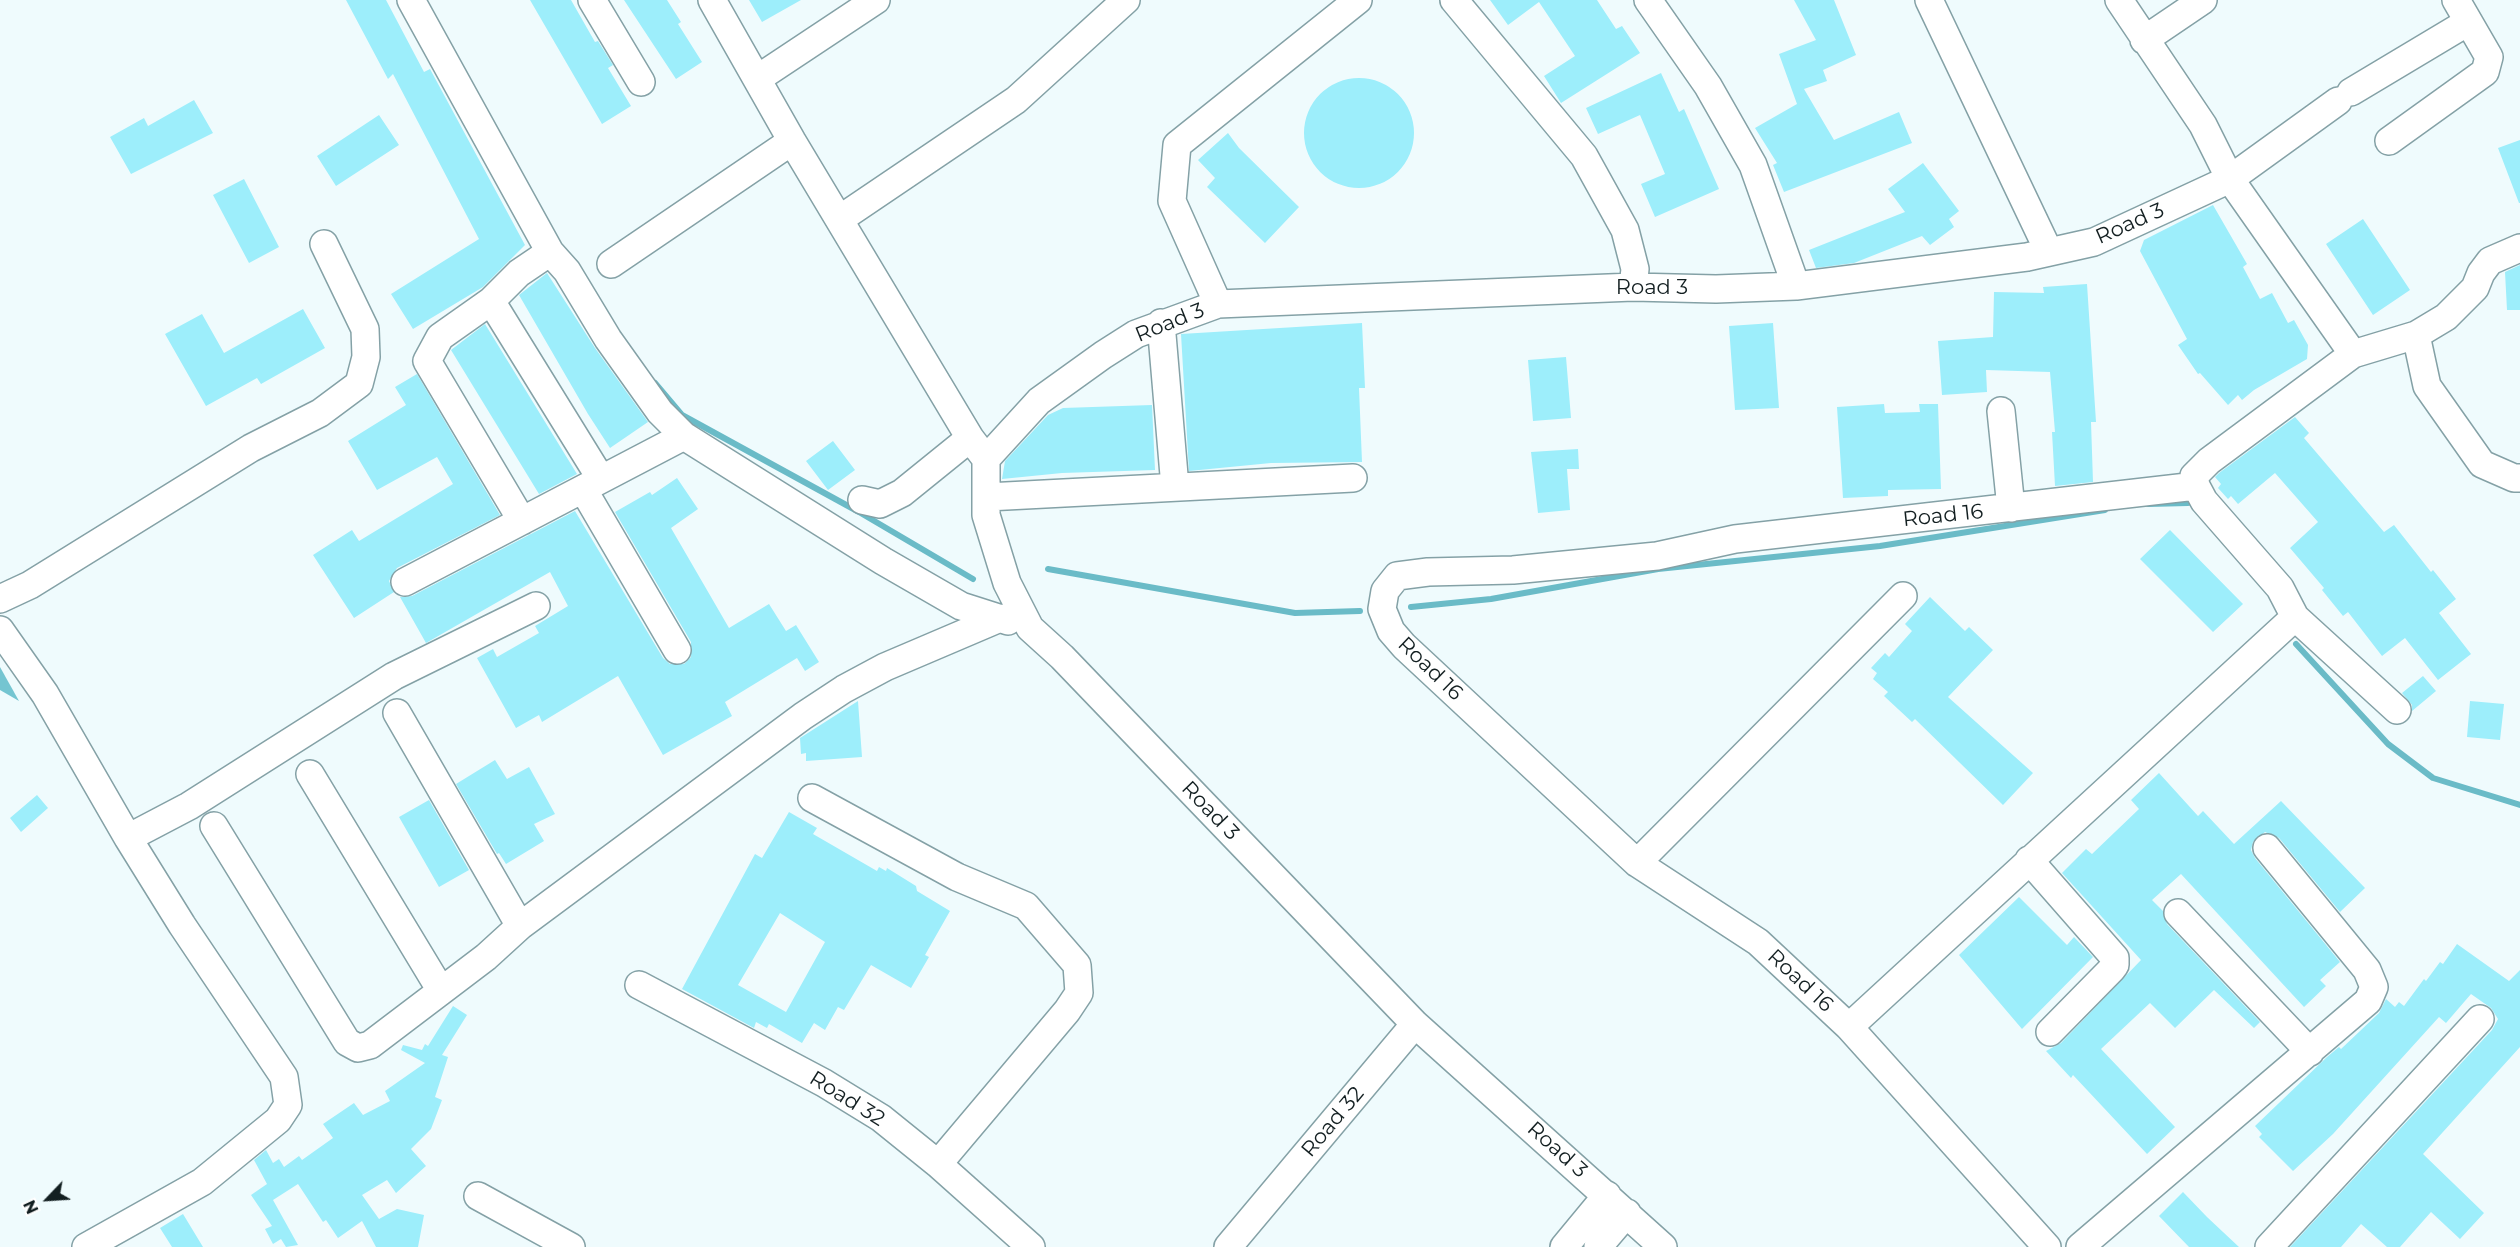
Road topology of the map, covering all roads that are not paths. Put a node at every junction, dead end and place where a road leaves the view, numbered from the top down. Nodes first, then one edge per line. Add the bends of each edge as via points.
1 (411, 0) edge
2 (592, 0) edge
3 (712, 0) edge
4 (876, 0) edge
5 (1126, 0) edge
6 (1358, 0) edge
7 (1454, 0) edge
8 (1648, 0) edge
9 (1929, 0) edge
10 (2119, 0) edge
11 (2203, 0) edge
12 (2459, 5) edge
13 (2144, 40) junction
14 (757, 80) junction
15 (641, 82) dead end
16 (792, 141) junction
17 (2389, 141) dead end
18 (2230, 179) junction
19 (840, 219) junction
20 (324, 244) dead end
21 (2520, 248) edge
22 (550, 252) junction
23 (2049, 252) junction
24 (611, 264) dead end
25 (1797, 286) junction
26 (1633, 287) junction
27 (490, 301) junction
28 (1218, 304) junction
29 (1161, 323) junction
30 (2416, 335) junction
31 (2353, 354) junction
32 (2001, 411) dead end
33 (684, 436) junction
34 (978, 448) junction
35 (1353, 478) dead end
36 (2520, 478) edge
37 (592, 484) junction
38 (2196, 486) junction
39 (1175, 487) junction
40 (987, 497) junction
41 (862, 500) dead end
42 (2011, 508) junction
43 (522, 521) junction
44 (405, 582) dead end
45 (1903, 596) dead end
46 (0, 599) edge
47 (536, 606) dead end
48 (2295, 617) junction
49 (1000, 618) junction
50 (1030, 628) junction
51 (0, 630) edge
52 (677, 650) dead end
53 (2397, 710) dead end
54 (397, 714) dead end
55 (310, 774) dead end
56 (812, 798) dead end
57 (214, 826) dead end
58 (128, 838) junction
59 (2267, 848) dead end
60 (2029, 860) junction
61 (1637, 863) junction
62 (2178, 913) dead end
63 (519, 926) junction
64 (639, 985) dead end
65 (440, 989) junction
66 (2480, 1019) dead end
67 (1415, 1024) junction
68 (1849, 1027) junction
69 (2050, 1032) dead end
70 (2310, 1052) junction
71 (938, 1164) junction
72 (478, 1196) dead end
73 (1617, 1204) junction
74 (86, 1247) edge
75 (571, 1247) edge
76 (1031, 1247) edge
77 (1228, 1247) edge
78 (1564, 1247) edge
79 (1598, 1247) edge
80 (1663, 1247) edge
81 (2047, 1247) edge
82 (2080, 1247) edge
83 (2268, 1247) edge

1 - 22 street
2 - 15 street
3 - 14 street
4 - 14 street
5 - 19 street via 1016,100
6 - 28 street via 1177,145 1172,201
7 - 26 street via 1584,156 1625,230 1635,269
8 - 25 street via 1708,86 1753,165
9 - 23 street
10 - 13 street
11 - 13 street
12 - 17 street via 2489,57 2485,72
12 - 18 street, Road 3 via 2344,97
13 - 18 street via 2203,125
14 - 16 street
16 - 19 street
16 - 24 street
18 - 23 street, Road 3 via 2094,242
18 - 31 street
19 - 34 street
20 - 46 street via 364,329 366,357 359,384 320,413 251,448 30,585
21 - 30 street via 2490,261 2464,300 2446,317
22 - 27 street via 519,273
22 - 33 street via 567,271 608,339 660,412
23 - 25 street, Road 3
25 - 26 street, Road 3
26 - 28 street, Road 3
27 - 37 street
27 - 43 street via 440,336 427,361
28 - 29 street, Road 3
29 - 34 street, Road 3 via 1120,344
29 - 39 street
30 - 31 street
30 - 36 street via 2427,386 2482,464
31 - 38 street via 2209,461 2194,476
32 - 42 street
33 - 37 street
33 - 49 street via 961,606
34 - 40 street, Road 3
34 - 41 street via 880,504
35 - 39 street
37 - 43 street
37 - 52 street
38 - 42 street, Road 16
38 - 48 street via 2280,588
39 - 40 street
40 - 50 street, Road 3 via 986,515 1007,583
42 - 61 street, Road 16 via 1735,539 1657,556 1397,576 1385,591 1382,609 1391,631
43 - 44 street
45 - 61 street
47 - 58 street via 394,676 189,806
48 - 53 street
48 - 60 street
49 - 50 street
49 - 63 street via 885,667 844,689
50 - 67 street, Road 3
51 - 58 street via 45,694
54 - 63 street
55 - 65 street
56 - 71 street via 957,876 1026,906 1077,964 1079,993 1067,1011
57 - 65 street via 347,1042 358,1048 370,1045
58 - 74 street via 284,1077 288,1105 278,1120 202,1182
59 - 70 street via 2367,969 2374,987 2368,1001
60 - 68 street
60 - 69 street via 2115,958 2112,969
61 - 68 street, Road 16 via 1758,942
62 - 70 street
63 - 65 street via 486,957
64 - 71 street, Road 32 via 824,1083 881,1118
66 - 83 street
67 - 73 street, Road 3
67 - 77 street, Road 32
68 - 81 street, Road 16
70 - 82 street
71 - 76 street, Road 32
72 - 75 street
73 - 78 street
73 - 79 street
73 - 80 street, Road 3

